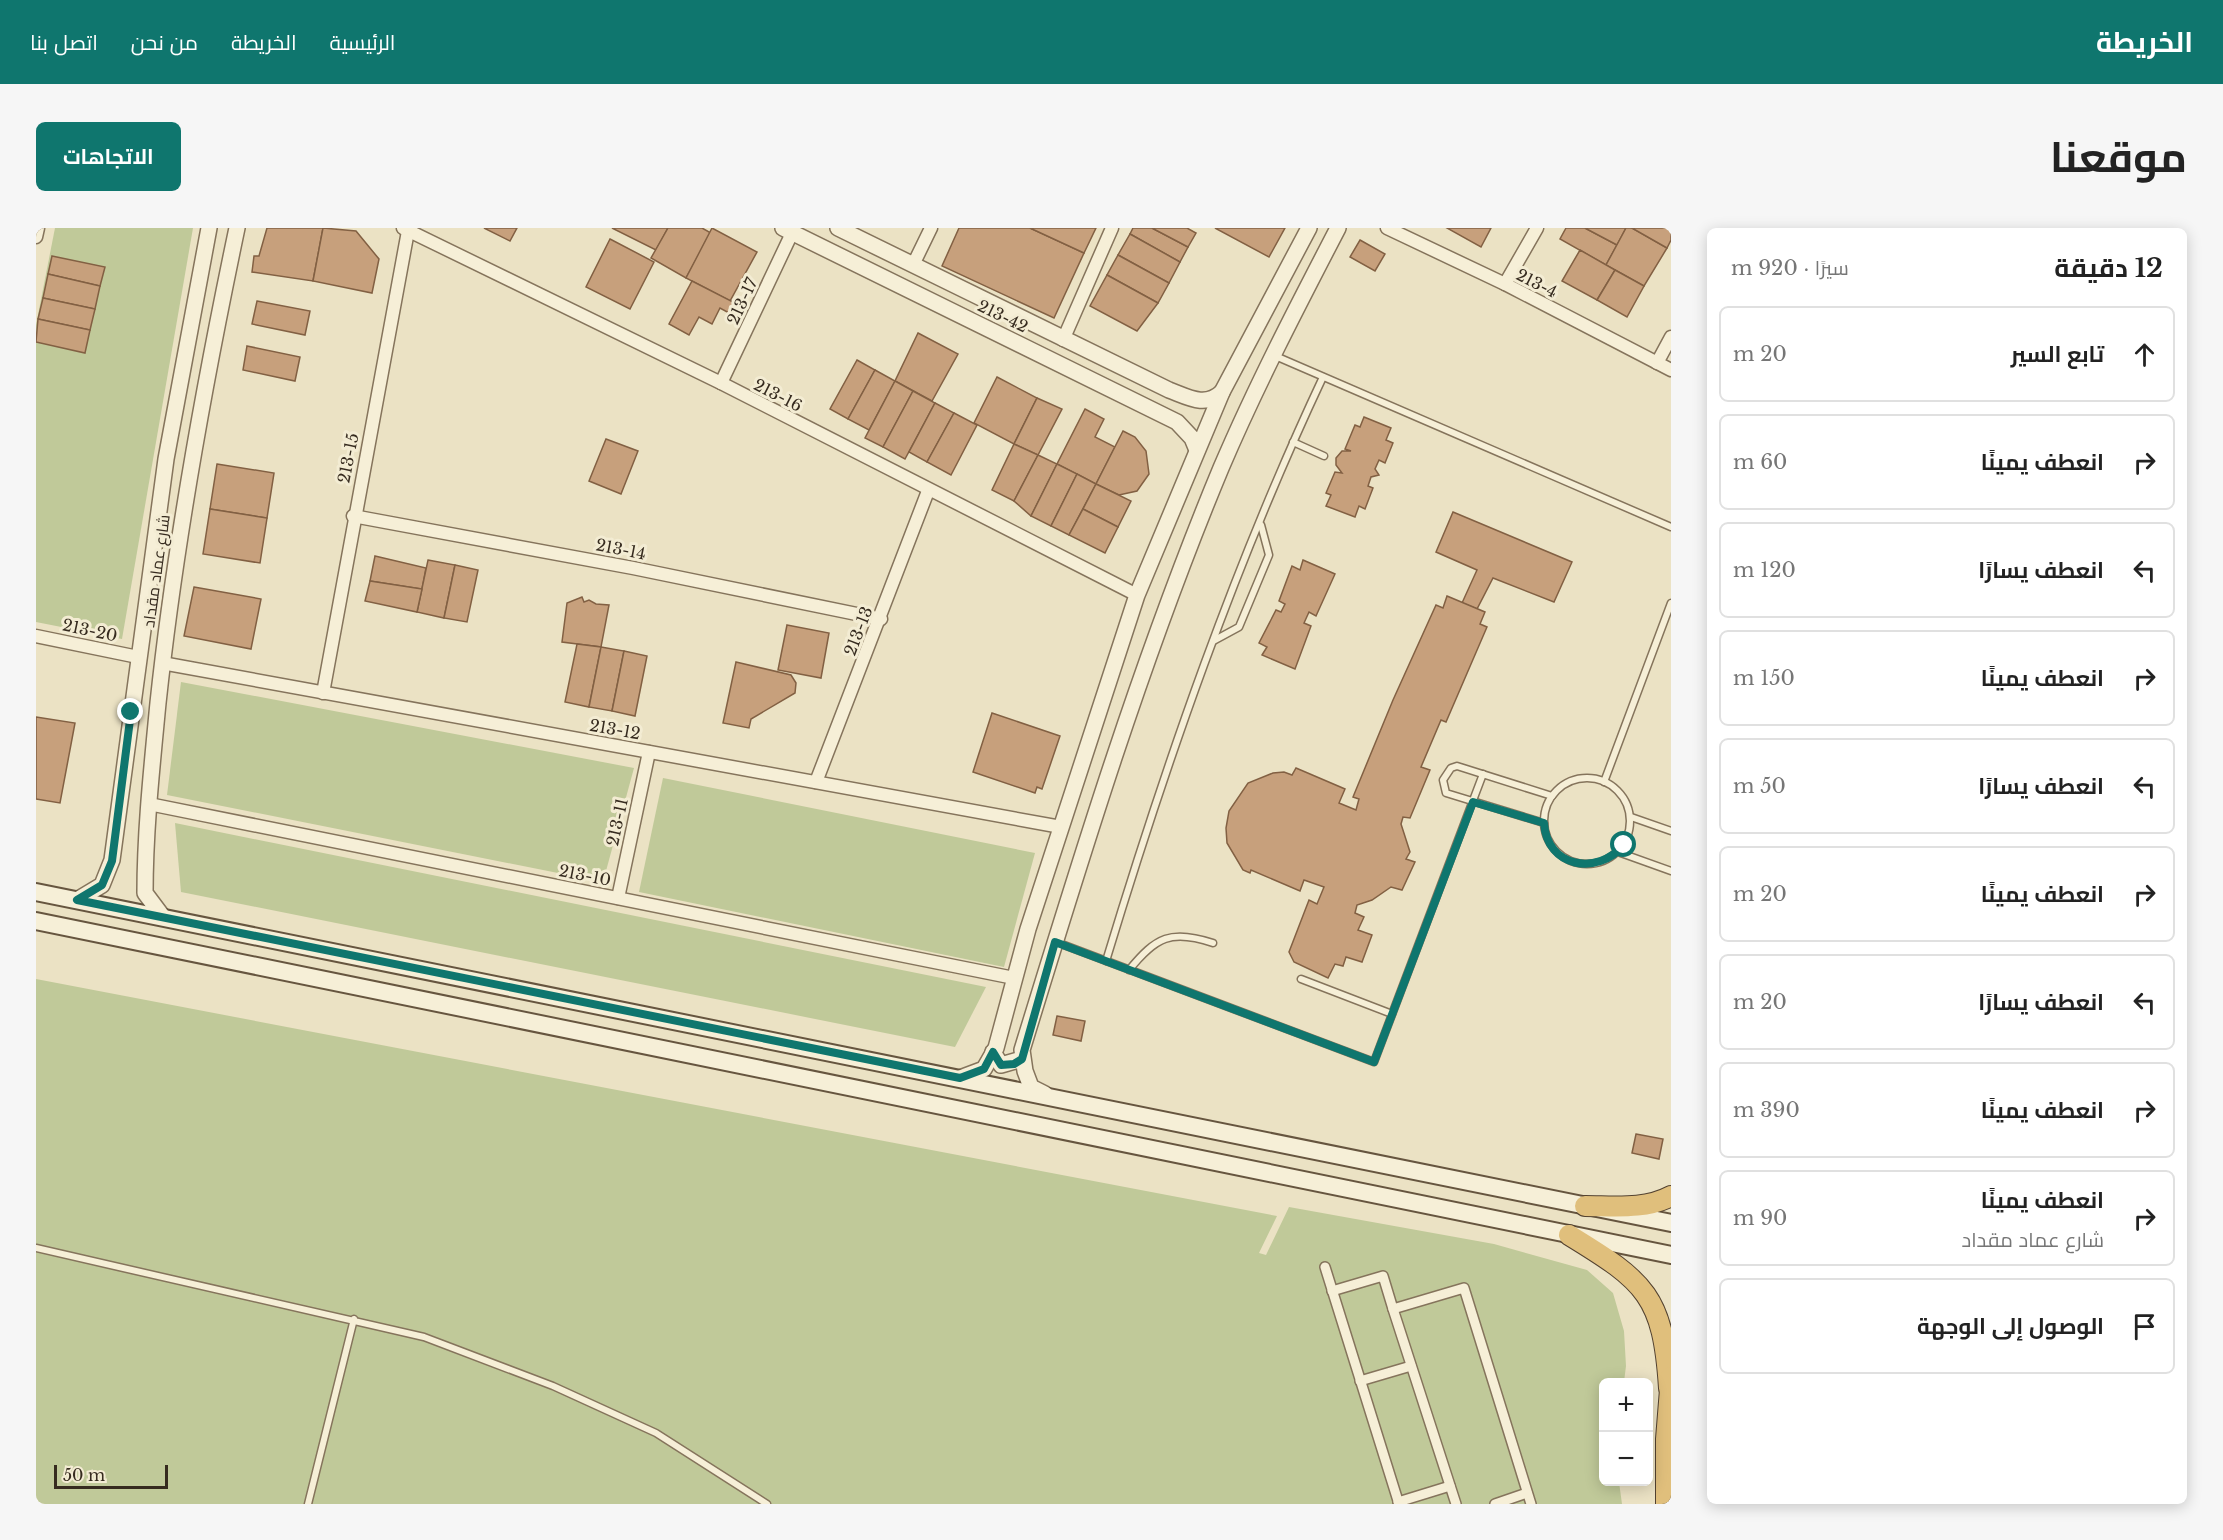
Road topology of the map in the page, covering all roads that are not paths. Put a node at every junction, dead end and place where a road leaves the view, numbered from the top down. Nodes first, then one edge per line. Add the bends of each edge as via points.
1 (38, 228) edge
2 (209, 228) edge
3 (237, 228) edge
4 (838, 228) edge
5 (931, 228) edge
6 (1112, 228) edge
7 (1309, 228) edge
8 (1338, 228) edge
9 (1387, 228) edge
10 (1537, 228) edge
11 (405, 229) edge
12 (788, 230) edge
13 (36, 237) edge
14 (913, 265) junction
15 (1505, 284) junction
16 (1671, 337) edge
17 (1063, 340) junction
18 (1273, 355) junction
19 (1657, 363) junction
20 (1671, 370) edge
21 (1323, 377) junction
22 (721, 383) junction
23 (1222, 392) junction
24 (1293, 442) junction
25 (1197, 450) junction
26 (1324, 456) dead end
27 (928, 491) junction
28 (353, 516) junction
29 (1260, 523) junction
30 (1671, 527) edge
31 (1137, 595) junction
32 (1671, 603) edge
33 (881, 619) junction
34 (36, 636) edge
35 (1215, 641) junction
36 (138, 657) junction
37 (162, 663) junction
38 (323, 693) junction
39 (1103, 700) junction
40 (1129, 708) junction
41 (649, 752) junction
42 (1483, 774) junction
43 (1604, 782) junction
44 (816, 783) junction
45 (1552, 796) junction
46 (1473, 802) junction
47 (149, 804) junction
48 (1630, 818) junction
49 (1544, 823) junction
50 (1061, 827) junction
51 (1671, 831) edge
52 (1618, 852) junction
53 (1671, 871) edge
54 (36, 892) edge
55 (618, 898) junction
56 (77, 900) junction
57 (163, 917) junction
58 (36, 921) edge
59 (1055, 942) junction
60 (1213, 943) dead end
61 (1106, 961) junction
62 (1129, 970) junction
63 (1014, 978) junction
64 (1301, 979) dead end
65 (1392, 1014) junction
66 (993, 1052) junction
67 (1022, 1059) junction
68 (960, 1078) junction
69 (1048, 1096) junction
70 (1671, 1196) edge
71 (1585, 1206) junction
72 (1671, 1223) edge
73 (1569, 1235) junction
74 (36, 1248) edge
75 (1671, 1255) edge
76 (1324, 1267) dead end
77 (1332, 1291) junction
78 (1393, 1309) junction
79 (354, 1319) junction
80 (1411, 1366) junction
81 (1360, 1381) junction
82 (1670, 1381) edge
83 (1449, 1486) junction
84 (1527, 1493) junction
85 (1399, 1503) edge
86 (308, 1504) edge
87 (767, 1504) edge
88 (1456, 1504) edge
89 (1495, 1504) edge
90 (1531, 1504) edge
91 (1666, 1504) edge

1 - 13 street
2 - 36 street, شارع عماد مقداد via 166,459
3 - 37 street, شارع عماد مقداد via 191,459
4 - 14 street, 213-42
5 - 14 street
6 - 17 street
7 - 23 street
8 - 18 street
9 - 15 street, 213-4
10 - 15 street
11 - 22 street, 213-16
11 - 28 street, 213-15
12 - 22 street, 213-17
12 - 25 street, 213-42 via 1177,422
14 - 17 street, 213-42
15 - 19 street, 213-4
16 - 19 street
17 - 23 street, 213-42 via 1199,402 1216,398
18 - 21 lane
18 - 40 street via 1221,468
19 - 20 street, 213-4
21 - 24 lane
21 - 30 lane
22 - 27 street, 213-16
23 - 25 street
24 - 26 lane
24 - 29 lane
25 - 31 street
27 - 31 street, 213-16
27 - 33 street, 213-13
28 - 33 street, 213-14
28 - 38 street, 213-15
29 - 35 lane
29 - 35 lane via 1269,555 1239,627
31 - 39 street
32 - 43 lane
33 - 44 street, 213-13
34 - 36 street, 213-20
35 - 61 lane
36 - 56 street, شارع عماد مقداد via 112,861 102,885
37 - 38 street, 213-12
37 - 47 street, شارع عماد مقداد
38 - 41 street, 213-12
39 - 40 street
39 - 50 street
40 - 59 street
41 - 44 street, 213-12
41 - 55 street, 213-11
42 - 45 lane
42 - 46 lane
42 - 46 lane via 1457,766 1450,768 1443,780 1446,793
43 - 45 lane via 1581,778
43 - 48 lane via 1622,796
44 - 50 street, 213-12
45 - 49 lane
46 - 49 lane
46 - 65 lane
47 - 55 street, 213-10
47 - 57 street, شارع عماد مقداد via 145,893
48 - 51 lane
48 - 52 lane via 1628,836
49 - 52 lane via 1548,841 1574,863 1598,863
50 - 63 street
52 - 53 lane
54 - 56 main road
55 - 63 street, 213-10
56 - 57 main road
57 - 68 main road
58 - 73 main road
59 - 61 lane
59 - 67 street
60 - 62 lane via 1190,935 1171,936 1155,942
61 - 62 lane
62 - 65 lane via 1374,1062
63 - 66 street
64 - 65 lane
66 - 67 street via 1001,1065
66 - 68 street via 984,1069
67 - 69 street via 1031,1087
68 - 69 main road
69 - 71 main road
70 - 71 highway via 1659,1203
71 - 72 main road
73 - 75 main road
73 - 82 highway via 1635,1280 1660,1322
74 - 79 lane
76 - 77 street
77 - 78 street via 1383,1276
77 - 81 street
78 - 80 street
78 - 84 street via 1464,1288
79 - 86 lane
79 - 87 lane via 424,1338 553,1386 656,1434
80 - 81 street
80 - 83 street
81 - 85 street
82 - 91 highway
83 - 85 street
83 - 88 street
84 - 89 street
84 - 90 street

